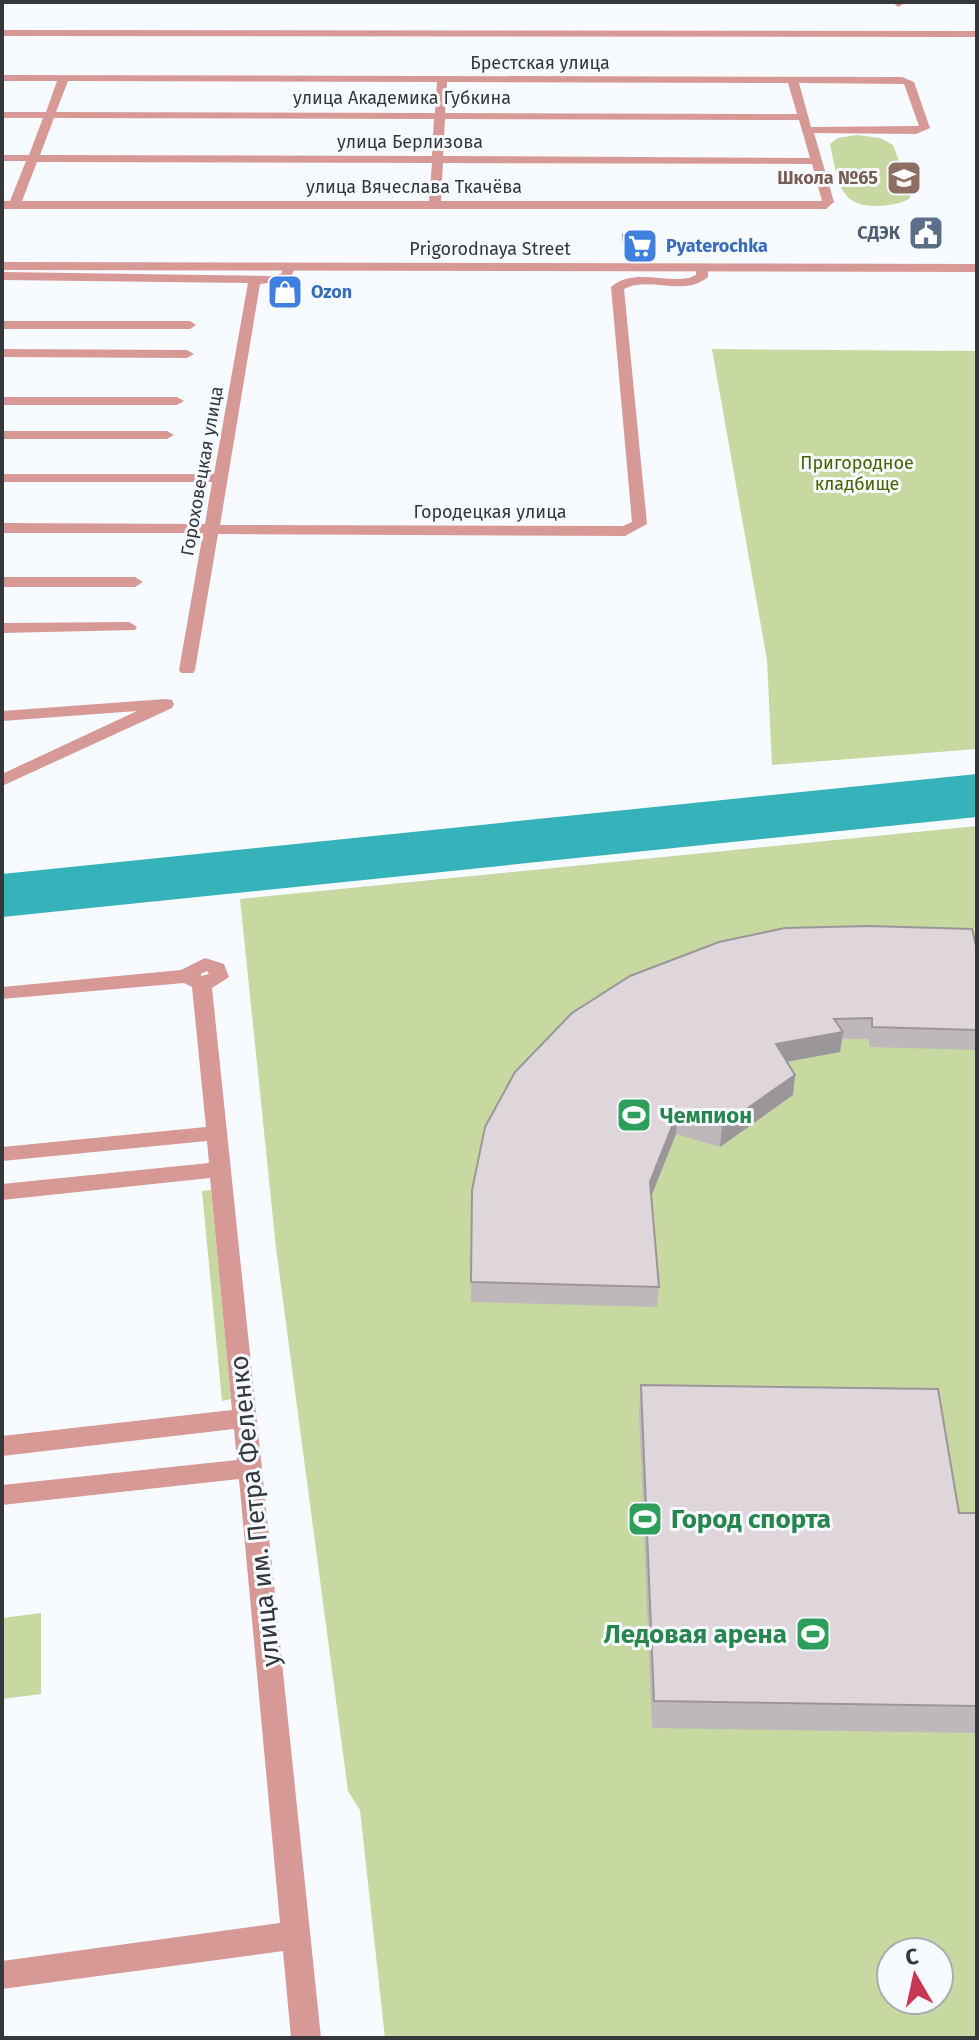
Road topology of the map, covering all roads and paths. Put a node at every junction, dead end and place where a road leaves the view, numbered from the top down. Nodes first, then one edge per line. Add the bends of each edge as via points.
1 (2, 33) edge
2 (977, 34) edge
3 (2, 78) edge
4 (64, 78) junction
5 (442, 78) junction
6 (793, 80) junction
7 (2, 115) edge
8 (50, 115) junction
9 (440, 116) junction
10 (802, 117) junction
11 (807, 130) junction
12 (2, 158) edge
13 (33, 158) junction
14 (438, 161) junction
15 (818, 161) junction
16 (9, 205) edge
17 (435, 205) junction
18 (289, 267) junction
19 (702, 268) junction
20 (977, 268) edge
21 (3, 270) edge
22 (255, 279) junction
23 (2, 325) edge
24 (190, 325) dead end
25 (2, 353) edge
26 (187, 354) dead end
27 (2, 401) edge
28 (177, 401) dead end
29 (2, 435) edge
30 (167, 435) dead end
31 (2, 478) edge
32 (219, 478) junction
33 (2, 528) edge
34 (209, 528) junction
35 (2, 582) edge
36 (135, 582) dead end
37 (129, 627) dead end
38 (2, 628) edge
39 (187, 670) dead end
40 (2, 716) edge
41 (2, 781) edge
42 (2, 993) edge
43 (215, 1133) junction
44 (2, 1154) edge
45 (219, 1170) junction
46 (2, 1192) edge
47 (245, 1418) junction
48 (2, 1446) edge
49 (250, 1468) junction
50 (2, 1495) edge
51 (296, 1935) junction
52 (2, 1975) edge
53 (306, 2038) edge

1 - 2 street
3 - 4 street, Брестская улица
4 - 5 street, Брестская улица
4 - 8 street
5 - 6 street, Брестская улица
5 - 9 street
6 - 10 street
6 - 11 street, Брестская улица via 909,82 925,128
7 - 8 street, улица Академика Губкина
8 - 9 street, улица Академика Губкина
8 - 13 street
9 - 10 street, улица Академика Губкина
9 - 14 street
10 - 11 street
11 - 15 street
12 - 13 street, улица Берлизова
13 - 14 street, улица Берлизова
13 - 16 street
14 - 15 street, улица Берлизова
14 - 17 street
15 - 17 street, улица Вячеслава Ткачёва via 826,205
16 - 17 street, улица Вячеслава Ткачёва
18 - 19 street, Prigorodnaya Street
18 - 21 street, Prigorodnaya Street
18 - 22 street via 286,277
19 - 20 street, Prigorodnaya Street
19 - 34 street, Городецкая улица via 702,277 693,282 627,282 617,287 640,524 634,528
21 - 22 street
22 - 32 street, Гороховецкая улица
23 - 24 street
25 - 26 street
27 - 28 street
29 - 30 street
31 - 32 street
32 - 34 street, Гороховецкая улица
33 - 34 street, Городецкая улица
34 - 39 street, Гороховецкая улица
35 - 36 street
37 - 38 street
40 - 41 street via 166,704
42 - 43 street, улица им. Петра Феленко via 196,980
43 - 44 street
43 - 45 street, улица им. Петра Феленко
45 - 46 street
45 - 47 street, улица им. Петра Феленко
47 - 48 street
47 - 49 street, улица им. Петра Феленко
49 - 50 street
49 - 51 street, улица им. Петра Феленко
51 - 52 street
51 - 53 street, улица им. Петра Феленко

